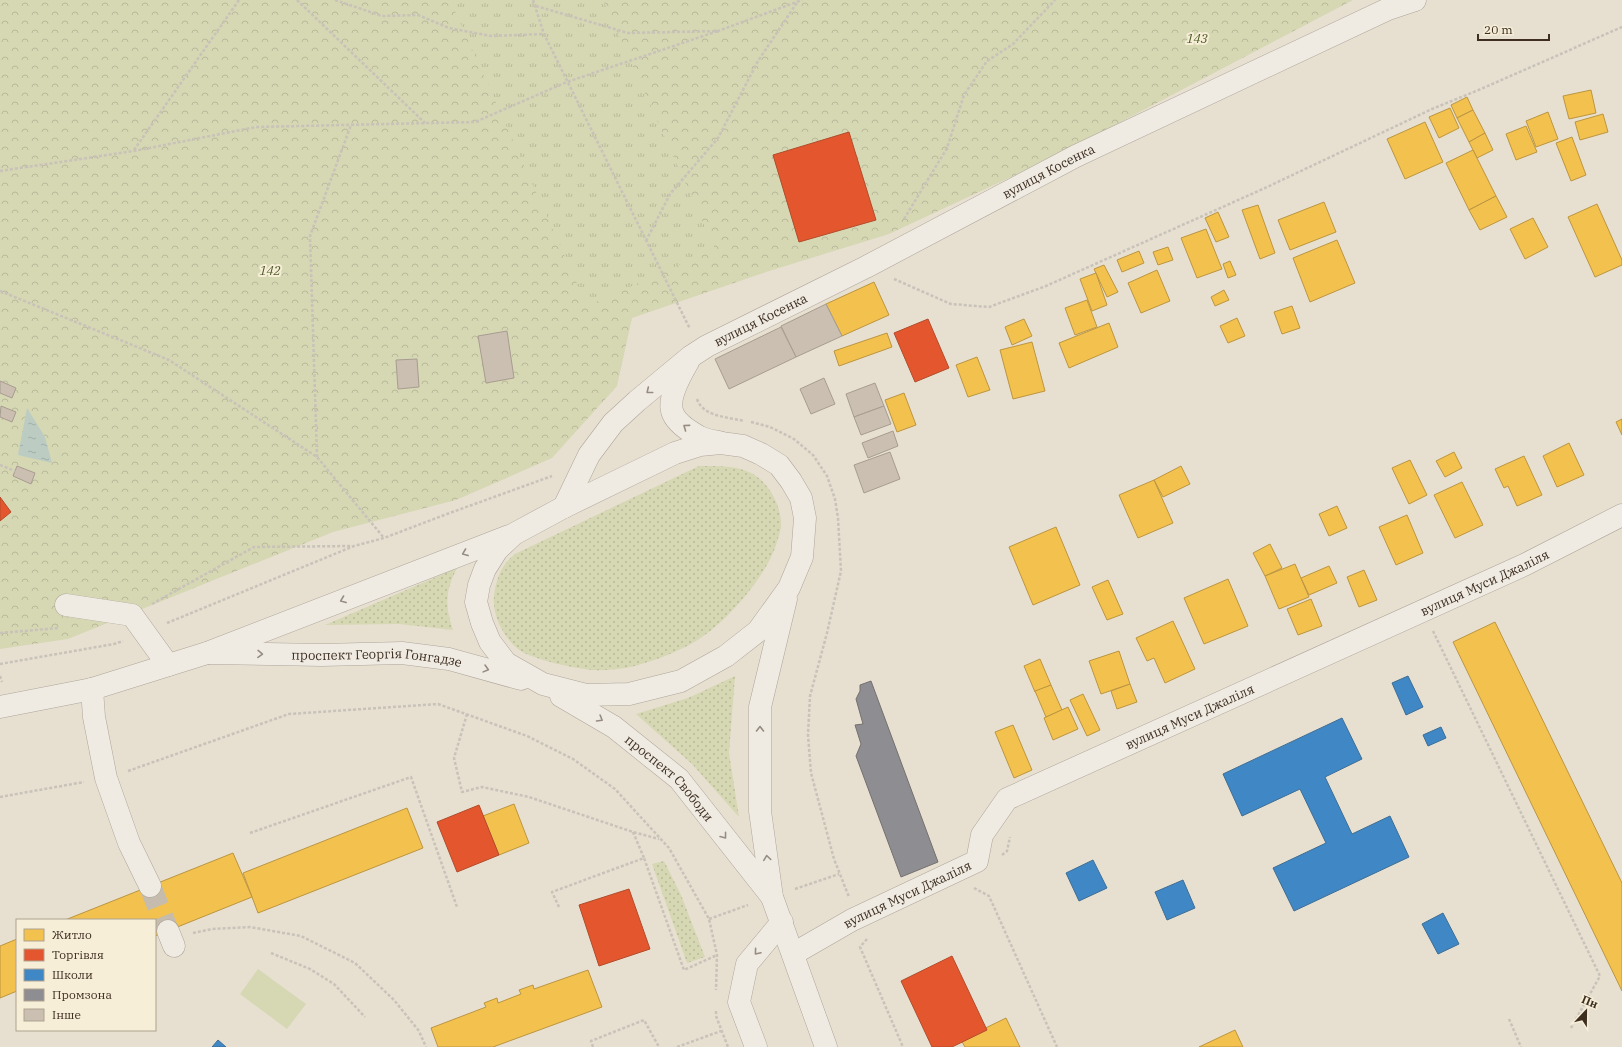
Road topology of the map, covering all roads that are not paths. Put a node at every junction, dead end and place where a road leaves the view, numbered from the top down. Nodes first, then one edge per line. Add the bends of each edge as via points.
1 (1415, 0) edge
2 (695, 354) junction
3 (720, 443) junction
4 (564, 507) junction
5 (1622, 515) edge
6 (514, 534) junction
7 (789, 588) junction
8 (66, 605) dead end
9 (207, 653) junction
10 (168, 665) junction
11 (543, 684) junction
12 (92, 689) junction
13 (0, 707) edge
14 (150, 886) tunnel mouth
15 (772, 897) junction
16 (782, 922) junction
17 (793, 954) junction
18 (756, 1047) edge
19 (826, 1047) edge

1 - 2 street, вулиця Косенка via 1388,9 1076,156
3 -> 2 street via 699,437 678,422 672,411 672,400 680,375
2 -> 4 street, вулиця Косенка via 613,423 589,455
3 - 4 street via 700,445 674,453
3 - 7 street via 743,446 779,465 801,498 805,518 802,557
4 - 6 street
5 - 17 street, вулиця Муси Джаліля via 1524,565 1007,799 982,835 977,861 852,920
6 -> 9 street, проспект Георгія Гонгадзе
6 - 11 street via 497,550 485,569 478,585 476,602 490,642 506,663
7 - 11 street via 758,631 726,656 681,681 629,694 593,695
15 -> 7 street, проспект Свободи via 760,811 760,707
8 - 10 street via 138,624
9 - 10 street, проспект Георгія Гонгадзе
9 -> 11 street, проспект Георгія Гонгадзе via 402,653 449,659
10 - 12 street, проспект Георгія Гонгадзе
11 -> 15 street, проспект Свободи via 614,727 679,779
12 - 13 street, проспект Георгія Гонгадзе
12 - 14 street via 94,717 106,778 129,843
15 - 16 street, проспект Свободи
16 - 17 street, проспект Свободи
16 -> 18 street via 747,964 745,971 739,1002
17 - 19 street, проспект Свободи

